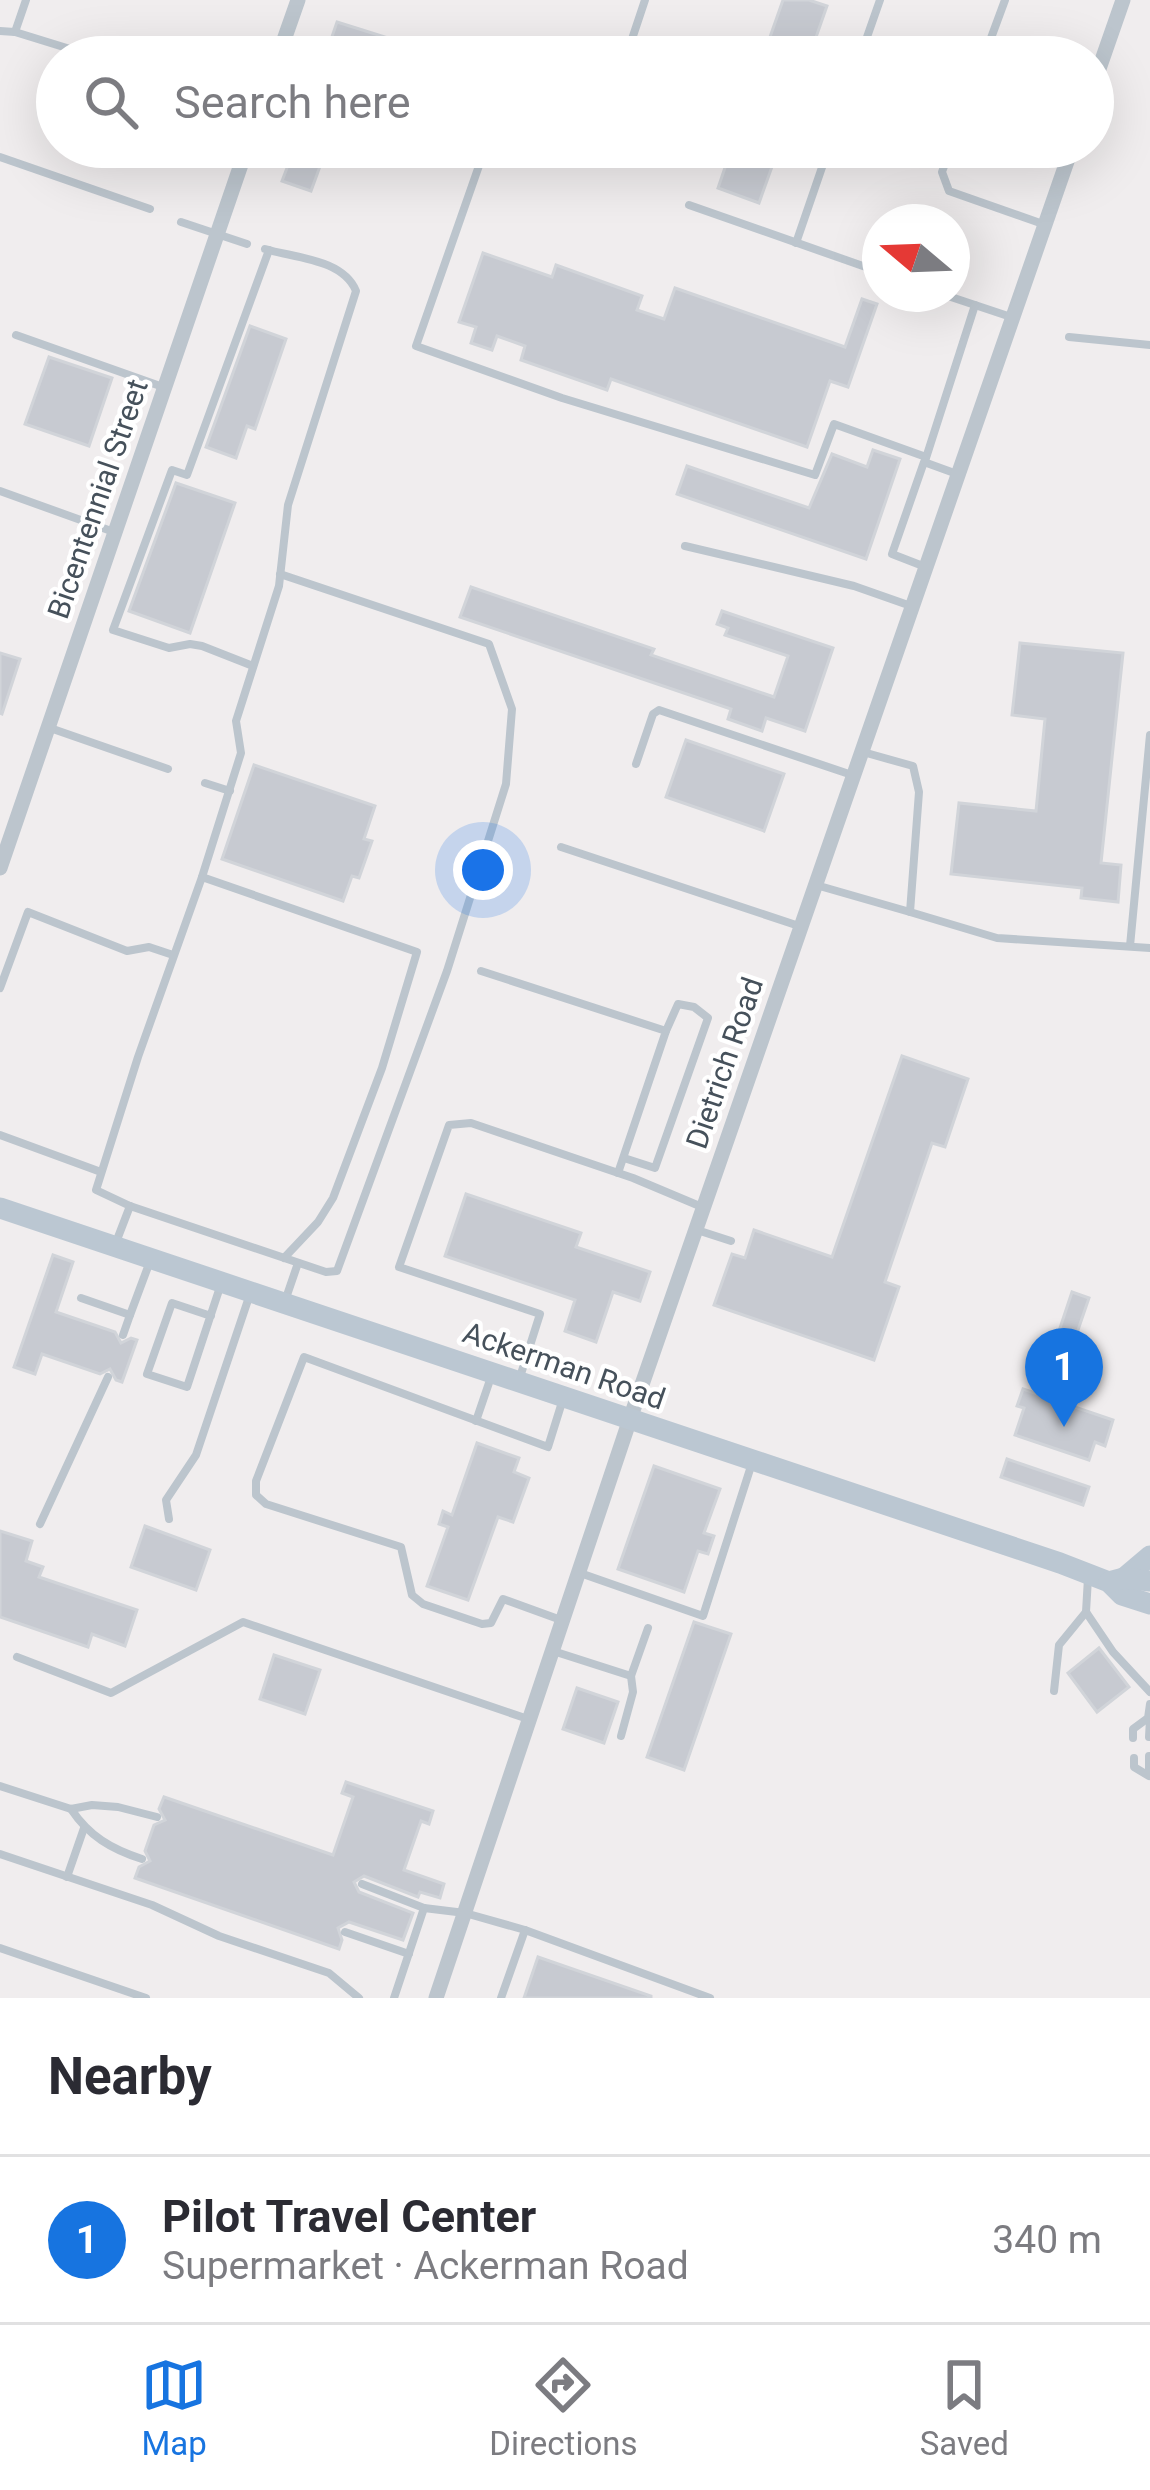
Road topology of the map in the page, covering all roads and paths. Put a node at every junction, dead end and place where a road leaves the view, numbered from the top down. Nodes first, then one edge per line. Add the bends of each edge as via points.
1 (26, 0) edge
2 (298, 0) edge
3 (645, 0) edge
4 (880, 0) edge
5 (1005, 0) edge
6 (1123, 0) edge
7 (0, 31) edge
8 (15, 32) junction
9 (285, 36) edge
10 (633, 36) edge
11 (867, 36) edge
12 (992, 36) edge
13 (1110, 36) edge
14 (36, 39) edge
15 (0, 157) edge
16 (240, 168) edge
17 (478, 168) edge
18 (822, 168) edge
19 (943, 168) edge
20 (1065, 168) edge
21 (688, 206) dead end
22 (151, 209) dead end
23 (181, 222) dead end
24 (1045, 225) junction
25 (217, 234) junction
26 (796, 243) junction
27 (247, 244) dead end
28 (862, 266) edge
29 (970, 303) edge
30 (975, 305) junction
31 (1012, 317) junction
32 (16, 335) dead end
33 (1069, 337) dead end
34 (1150, 345) edge
35 (165, 387) junction
36 (925, 459) junction
37 (958, 474) junction
38 (0, 491) edge
39 (115, 532) junction
40 (686, 546) dead end
41 (926, 567) junction
42 (280, 574) junction
43 (912, 606) junction
44 (254, 666) junction
45 (48, 728) junction
46 (1150, 735) edge
47 (862, 751) junction
48 (636, 764) dead end
49 (168, 770) dead end
50 (854, 776) junction
51 (205, 783) dead end
52 (230, 791) junction
53 (561, 847) dead end
54 (0, 868) edge
55 (202, 877) junction
56 (815, 885) junction
57 (910, 912) junction
58 (801, 927) junction
59 (1130, 946) junction
60 (1150, 948) edge
61 (173, 955) junction
62 (481, 971) dead end
63 (0, 988) edge
64 (666, 1031) junction
65 (0, 1135) edge
66 (624, 1158) junction
67 (100, 1172) junction
68 (618, 1173) junction
69 (130, 1206) junction
70 (0, 1208) edge
71 (703, 1208) junction
72 (696, 1229) junction
73 (731, 1241) dead end
74 (115, 1246) junction
75 (284, 1258) junction
76 (151, 1259) junction
77 (298, 1263) junction
78 (222, 1282) junction
79 (250, 1294) junction
80 (81, 1298) dead end
81 (284, 1304) junction
82 (130, 1315) junction
83 (211, 1316) junction
84 (123, 1335) dead end
85 (492, 1373) junction
86 (108, 1377) dead end
87 (518, 1382) junction
88 (563, 1397) junction
89 (630, 1419) junction
90 (476, 1421) junction
91 (753, 1461) junction
92 (169, 1519) dead end
93 (40, 1524) dead end
94 (1150, 1556) edge
95 (578, 1573) junction
96 (1150, 1581) edge
97 (1111, 1582) junction
98 (1150, 1604) edge
99 (1086, 1612) junction
100 (562, 1620) junction
101 (1150, 1620) edge
102 (648, 1628) dead end
103 (552, 1650) junction
104 (16, 1657) dead end
105 (631, 1676) junction
106 (1054, 1690) dead end
107 (1150, 1691) edge
108 (1150, 1704) edge
109 (529, 1719) junction
110 (1149, 1719) edge
111 (620, 1736) dead end
112 (1149, 1737) edge
113 (1133, 1738) dead end
114 (1149, 1756) edge
115 (1134, 1759) dead end
116 (1149, 1775) edge
117 (0, 1786) edge
118 (1150, 1792) edge
119 (71, 1809) junction
120 (157, 1817) dead end
121 (84, 1828) junction
122 (0, 1854) edge
123 (142, 1859) dead end
124 (68, 1877) junction
125 (362, 1884) dead end
126 (424, 1908) junction
127 (464, 1913) junction
128 (525, 1930) junction
129 (345, 1932) dead end
130 (0, 1948) edge
131 (409, 1954) junction
132 (146, 1998) edge
133 (359, 1998) edge
134 (394, 1998) edge
135 (436, 1998) edge
136 (501, 1998) edge
137 (710, 1998) edge

1 - 8 lane
2 - 9 street
3 - 10 lane
4 - 11 lane
5 - 12 lane
6 - 13 street
7 - 8 lane
8 - 14 lane
15 - 22 lane
16 - 25 street, Bicentennial Street
17 - 36 lane via 416,346 815,475 834,424
18 - 26 lane
19 - 24 lane via 949,191
20 - 24 street, Dietrich Road
21 - 26 lane
23 - 25 lane
24 - 31 street, Dietrich Road
25 - 27 lane
25 - 35 street, Bicentennial Street
26 - 28 lane
29 - 30 lane
30 - 31 lane
30 - 36 lane
31 - 37 street, Dietrich Road
32 - 35 lane
33 - 34 lane
35 - 39 street, Bicentennial Street
36 - 37 lane
36 - 41 lane via 892,554
37 - 41 street, Dietrich Road
38 - 39 lane
39 - 45 street, Bicentennial Street
40 - 43 lane
41 - 43 street, Dietrich Road
42 - 44 lane
42 - 44 lane via 288,505 356,291 338,268 267,250 187,475 172,470 113,630 169,648 202,646
42 - 77 lane via 489,644 512,709 500,805 351,1238 337,1271
43 - 47 street, Dietrich Road
44 - 52 lane via 236,721 242,754
45 - 49 lane
45 - 54 street, Bicentennial Street
46 - 59 lane
47 - 50 street, Dietrich Road
47 - 57 lane via 913,766 920,792
48 - 50 lane via 659,710
50 - 56 street, Dietrich Road
51 - 52 lane
52 - 55 lane
53 - 58 lane
55 - 61 lane
55 - 75 lane via 417,952 333,1198
56 - 57 lane
56 - 58 street, Dietrich Road
57 - 59 lane via 997,938
58 - 71 street, Dietrich Road
59 - 60 lane
61 - 63 lane via 127,951 28,912
61 - 67 lane
62 - 64 lane
64 - 66 lane
64 - 66 lane via 678,1004 708,1018 655,1168
65 - 67 lane
66 - 68 lane
67 - 69 lane via 99,1194
68 - 71 lane
68 - 87 lane via 471,1123 449,1125 399,1267 540,1314
69 - 74 lane
69 - 75 lane
70 - 74 street, Ackerman Road
71 - 72 street, Dietrich Road
72 - 73 lane
72 - 89 street, Dietrich Road
74 - 76 street, Ackerman Road
75 - 77 lane
76 - 78 street, Ackerman Road
76 - 82 lane
77 - 81 lane
78 - 79 street, Ackerman Road
78 - 83 lane
79 - 81 street, Ackerman Road
79 - 92 lane via 196,1455 166,1500
80 - 82 lane
81 - 85 street, Ackerman Road
82 - 84 lane
83 - 83 lane via 188,1387 147,1374 172,1303
85 - 87 street, Ackerman Road
85 - 90 lane
86 - 93 lane
87 - 88 street, Ackerman Road
88 - 89 street, Ackerman Road
88 - 90 lane via 548,1447
89 - 91 street, Ackerman Road
89 - 95 street, Dietrich Road
90 - 100 lane via 304,1357 256,1495 401,1546 412,1595 423,1604 482,1624 491,1623 503,1599
91 - 95 lane via 703,1616
91 - 97 street, Ackerman Road
94 - 97 street
95 - 100 street, Dietrich Road
96 - 97 street, Ackerman Road
97 - 98 street, Ackerman Road
97 - 99 lane
97 - 101 street
99 - 106 lane via 1059,1646
99 - 107 lane
100 - 103 street, Dietrich Road
102 - 105 lane
103 - 105 lane
103 - 109 street, Dietrich Road
104 - 109 lane via 111,1693 243,1622
105 - 111 lane
108 - 110 lane
109 - 127 street, Dietrich Road
110 - 112 lane
110 - 113 lane via 1132,1729
114 - 116 lane
115 - 116 lane
116 - 118 lane
117 - 119 lane
119 - 120 lane via 92,1804
119 - 121 lane
121 - 123 lane
121 - 124 lane
122 - 124 lane
124 - 133 lane via 329,1973
125 - 126 lane
126 - 127 lane
126 - 131 lane
127 - 128 lane
127 - 135 street, Dietrich Road
128 - 136 lane
128 - 137 lane
129 - 131 lane
130 - 132 lane
131 - 134 lane

